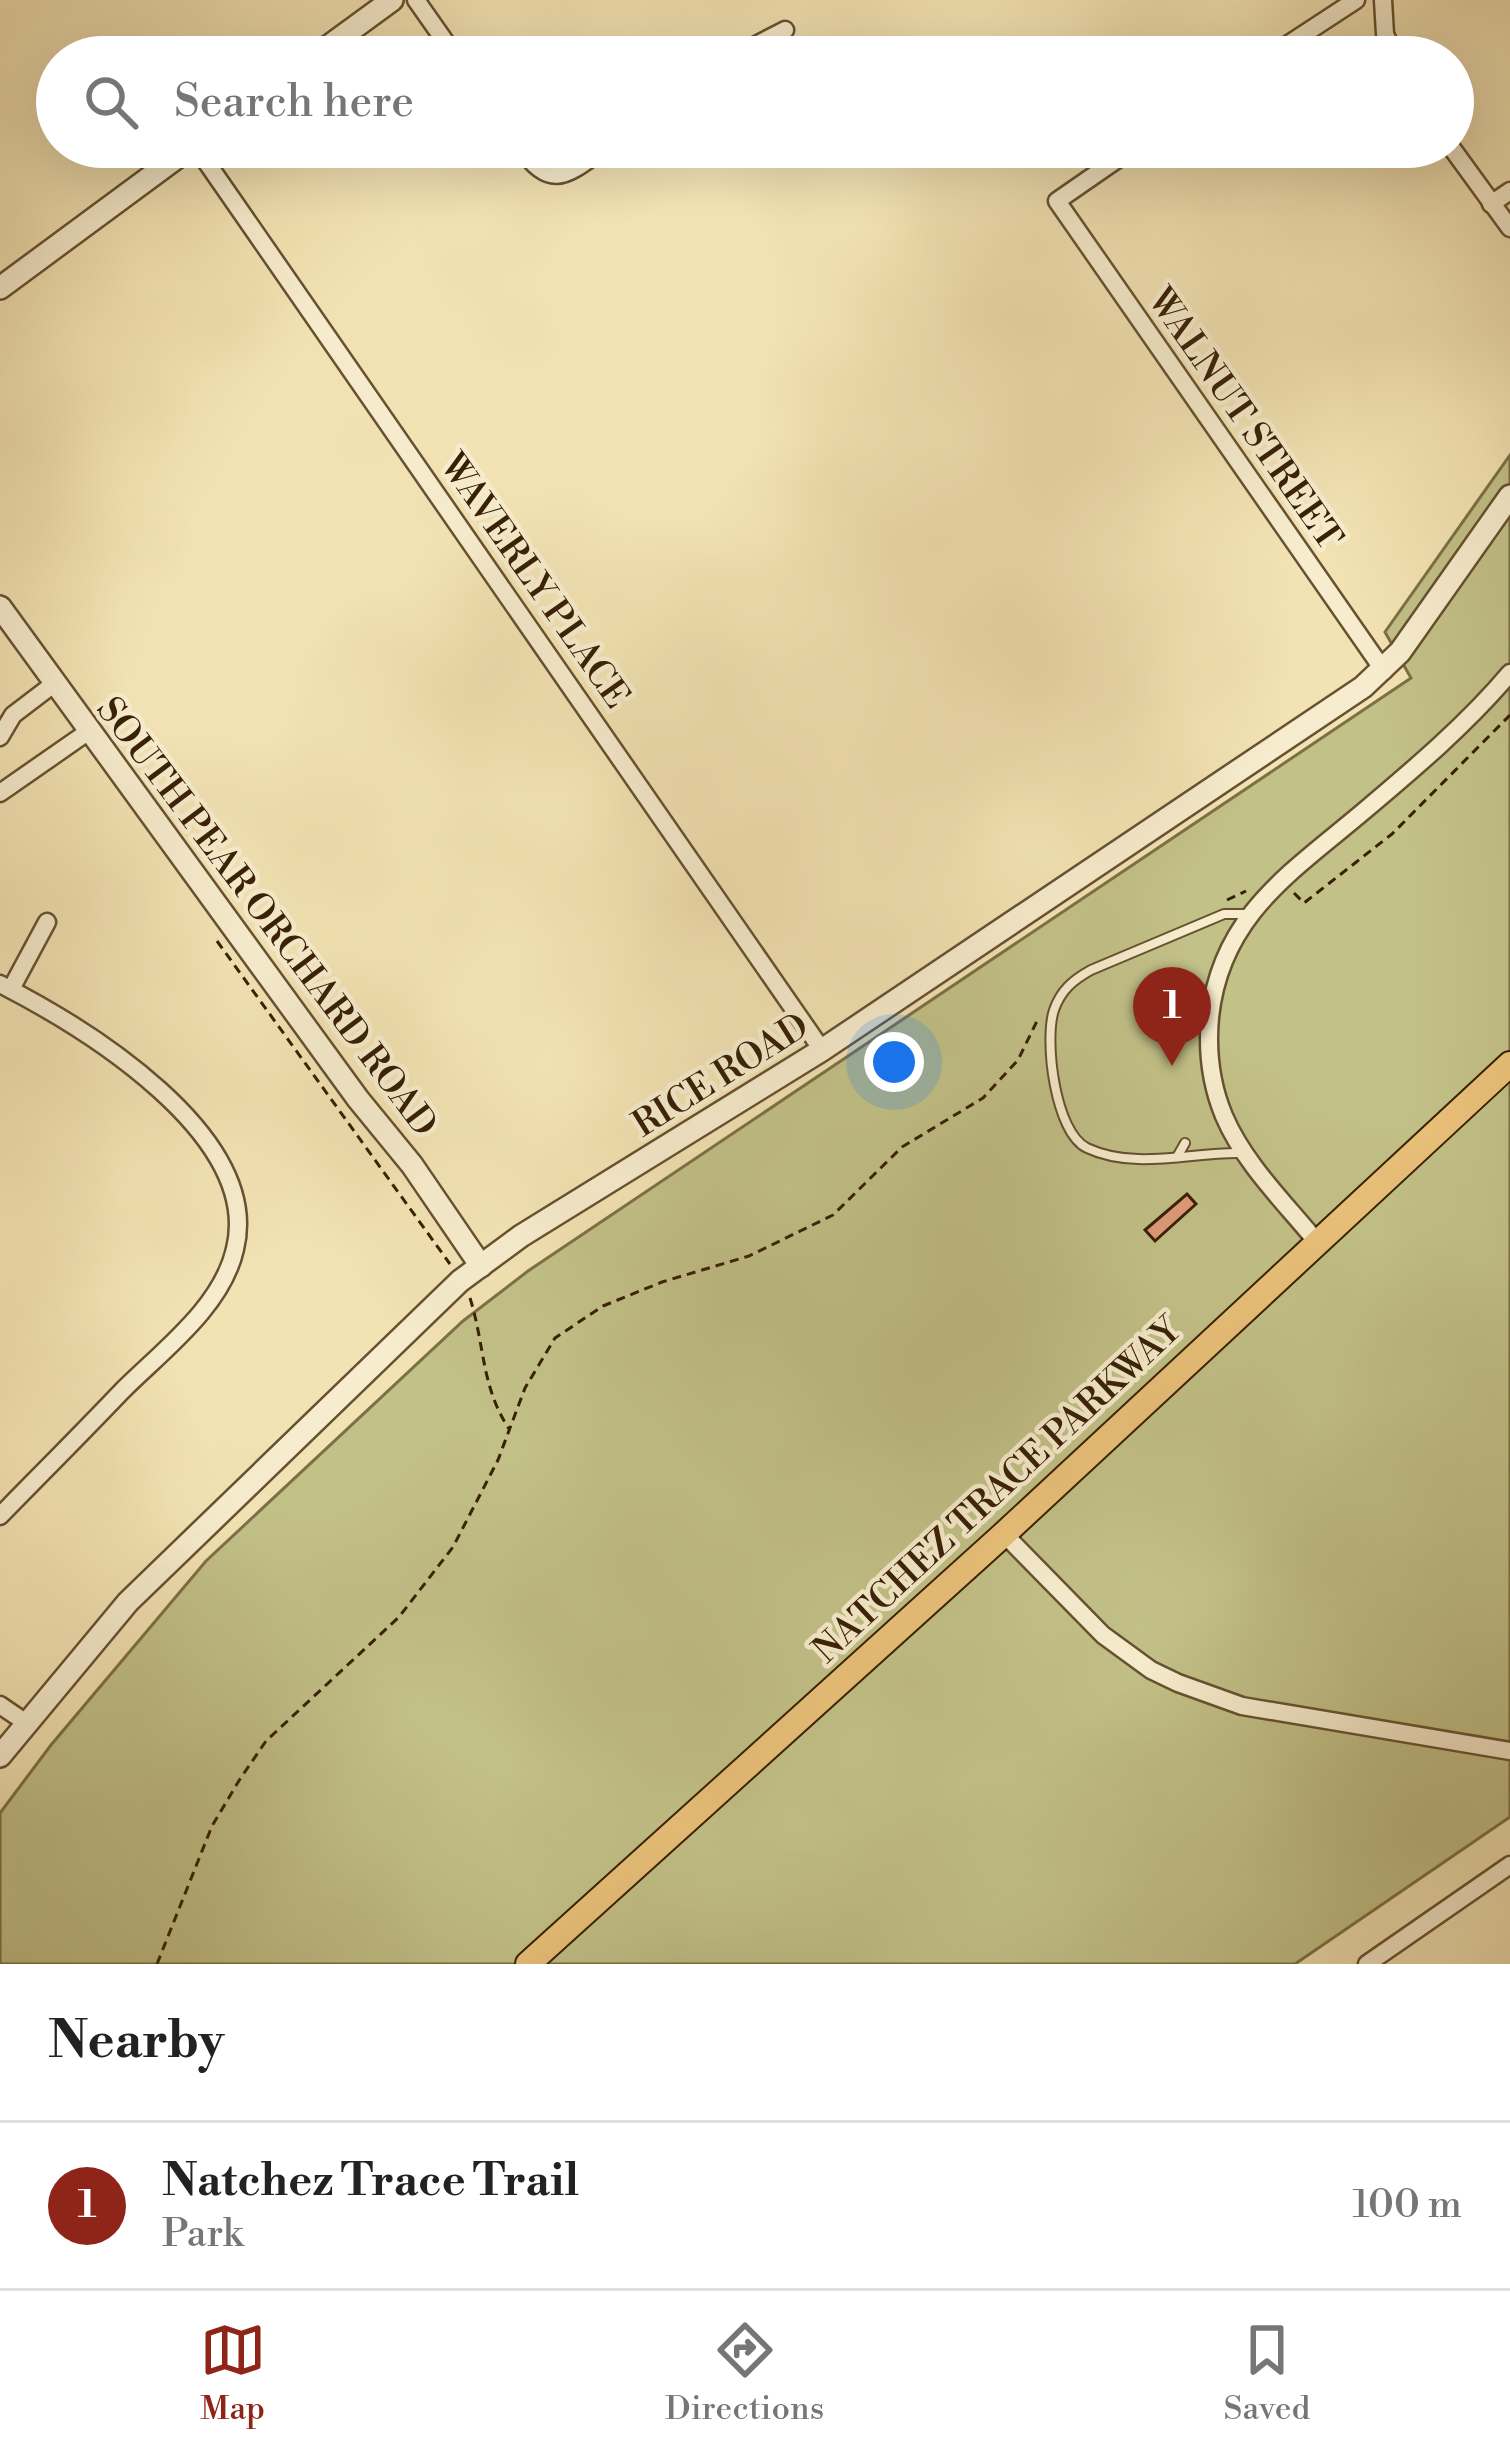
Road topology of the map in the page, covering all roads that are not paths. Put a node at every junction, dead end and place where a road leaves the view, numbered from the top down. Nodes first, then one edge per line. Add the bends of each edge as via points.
1 (392, 0) edge
2 (416, 0) edge
3 (1356, 0) edge
4 (1383, 0) edge
5 (785, 30) dead end
6 (343, 36) edge
7 (441, 36) edge
8 (773, 36) edge
9 (1301, 36) edge
10 (1386, 36) edge
11 (165, 168) edge
12 (209, 168) edge
13 (536, 168) edge
14 (577, 168) edge
15 (1105, 168) edge
16 (1466, 168) edge
17 (1510, 191) edge
18 (1492, 204) junction
19 (1510, 228) edge
20 (0, 288) edge
21 (1510, 496) edge
22 (0, 607) edge
23 (1384, 671) junction
24 (1510, 673) edge
25 (55, 683) junction
26 (89, 731) junction
27 (0, 737) edge
28 (0, 793) edge
29 (1249, 915) junction
30 (47, 922) dead end
31 (5, 987) edge
32 (822, 1050) junction
33 (1510, 1064) edge
34 (1185, 1143) dead end
35 (1245, 1153) junction
36 (1175, 1159) junction
37 (1316, 1241) junction
38 (481, 1266) junction
39 (0, 1516) edge
40 (1004, 1534) junction
41 (0, 1705) edge
42 (25, 1722) junction
43 (1510, 1751) edge
44 (0, 1756) edge
45 (1510, 1864) edge
46 (528, 1964) edge
47 (1367, 1964) edge

1 - 6 street
2 - 7 street
3 - 9 street
4 - 10 street
5 - 8 street
11 - 20 street
12 - 32 street, WAVERLY PLACE
13 - 14 street via 557,176
15 - 23 street, WALNUT STREET via 1057,201
16 - 18 street
17 - 18 street
18 - 19 street
21 - 23 street, RICE ROAD
22 - 25 street, SOUTH PEAR ORCHARD ROAD
23 - 32 street, RICE ROAD
24 - 29 street
25 - 26 street, SOUTH PEAR ORCHARD ROAD
25 - 27 street via 13,715
26 - 28 street
26 - 38 street, SOUTH PEAR ORCHARD ROAD
29 - 35 street via 1216,982 1209,1044 1220,1103
29 - 36 lane via 1225,914 1090,970 1065,988 1054,1011 1058,1096 1075,1138 1093,1150
30 - 31 street
31 - 39 street via 123,1058 186,1118 221,1159 238,1211 235,1250 210,1302
32 - 38 street, RICE ROAD
33 - 37 main road, NATCHEZ TRACE PARKWAY
34 - 36 lane
35 - 36 lane
35 - 37 street
37 - 40 main road, NATCHEZ TRACE PARKWAY
38 - 42 street, RICE ROAD via 128,1601
40 - 43 street via 1103,1635 1178,1683 1242,1706
40 - 46 main road, NATCHEZ TRACE PARKWAY
41 - 42 street
42 - 44 street, RICE ROAD
45 - 47 street

